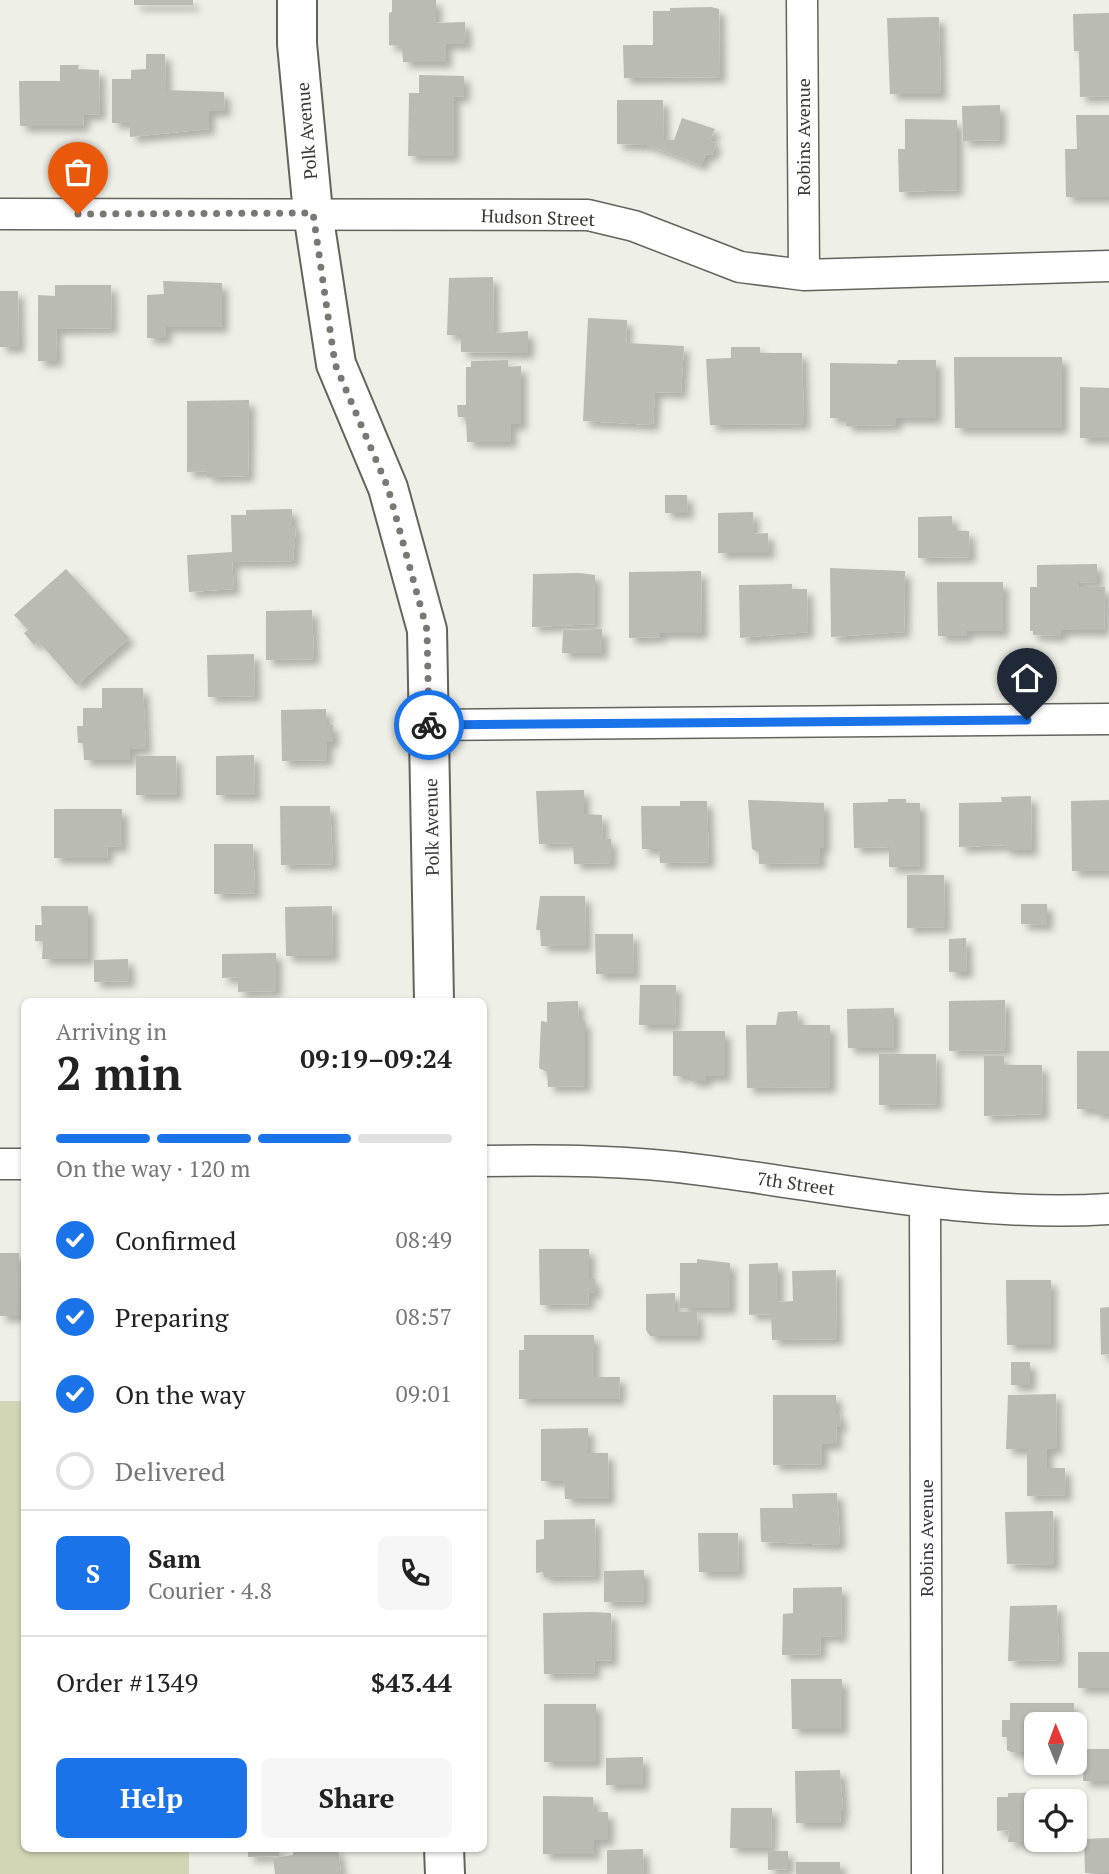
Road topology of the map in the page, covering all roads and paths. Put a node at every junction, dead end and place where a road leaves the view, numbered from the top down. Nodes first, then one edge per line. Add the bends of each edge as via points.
1 (297, 0) edge
2 (802, 0) edge
3 (313, 213) junction
4 (0, 214) edge
5 (1109, 266) edge
6 (804, 275) junction
7 (1109, 719) edge
8 (429, 725) junction
9 (434, 998) edge
10 (487, 1161) edge
11 (0, 1164) edge
12 (21, 1164) edge
13 (925, 1202) junction
14 (1109, 1209) edge
15 (444, 1852) edge
16 (445, 1874) edge
17 (927, 1874) edge

1 - 3 street, Polk Avenue
2 - 6 street, Robins Avenue
3 - 4 street, Hudson Street
3 - 6 street, Hudson Street via 588,215 634,226 740,267
3 - 8 street, Polk Avenue via 335,364 388,488 427,630
5 - 6 street, Hudson Street
7 - 8 street
8 - 9 street, Polk Avenue
10 - 13 street, 7th Street via 685,1168
11 - 12 street
13 - 14 street, 7th Street
13 - 17 street, Robins Avenue
15 - 16 street

